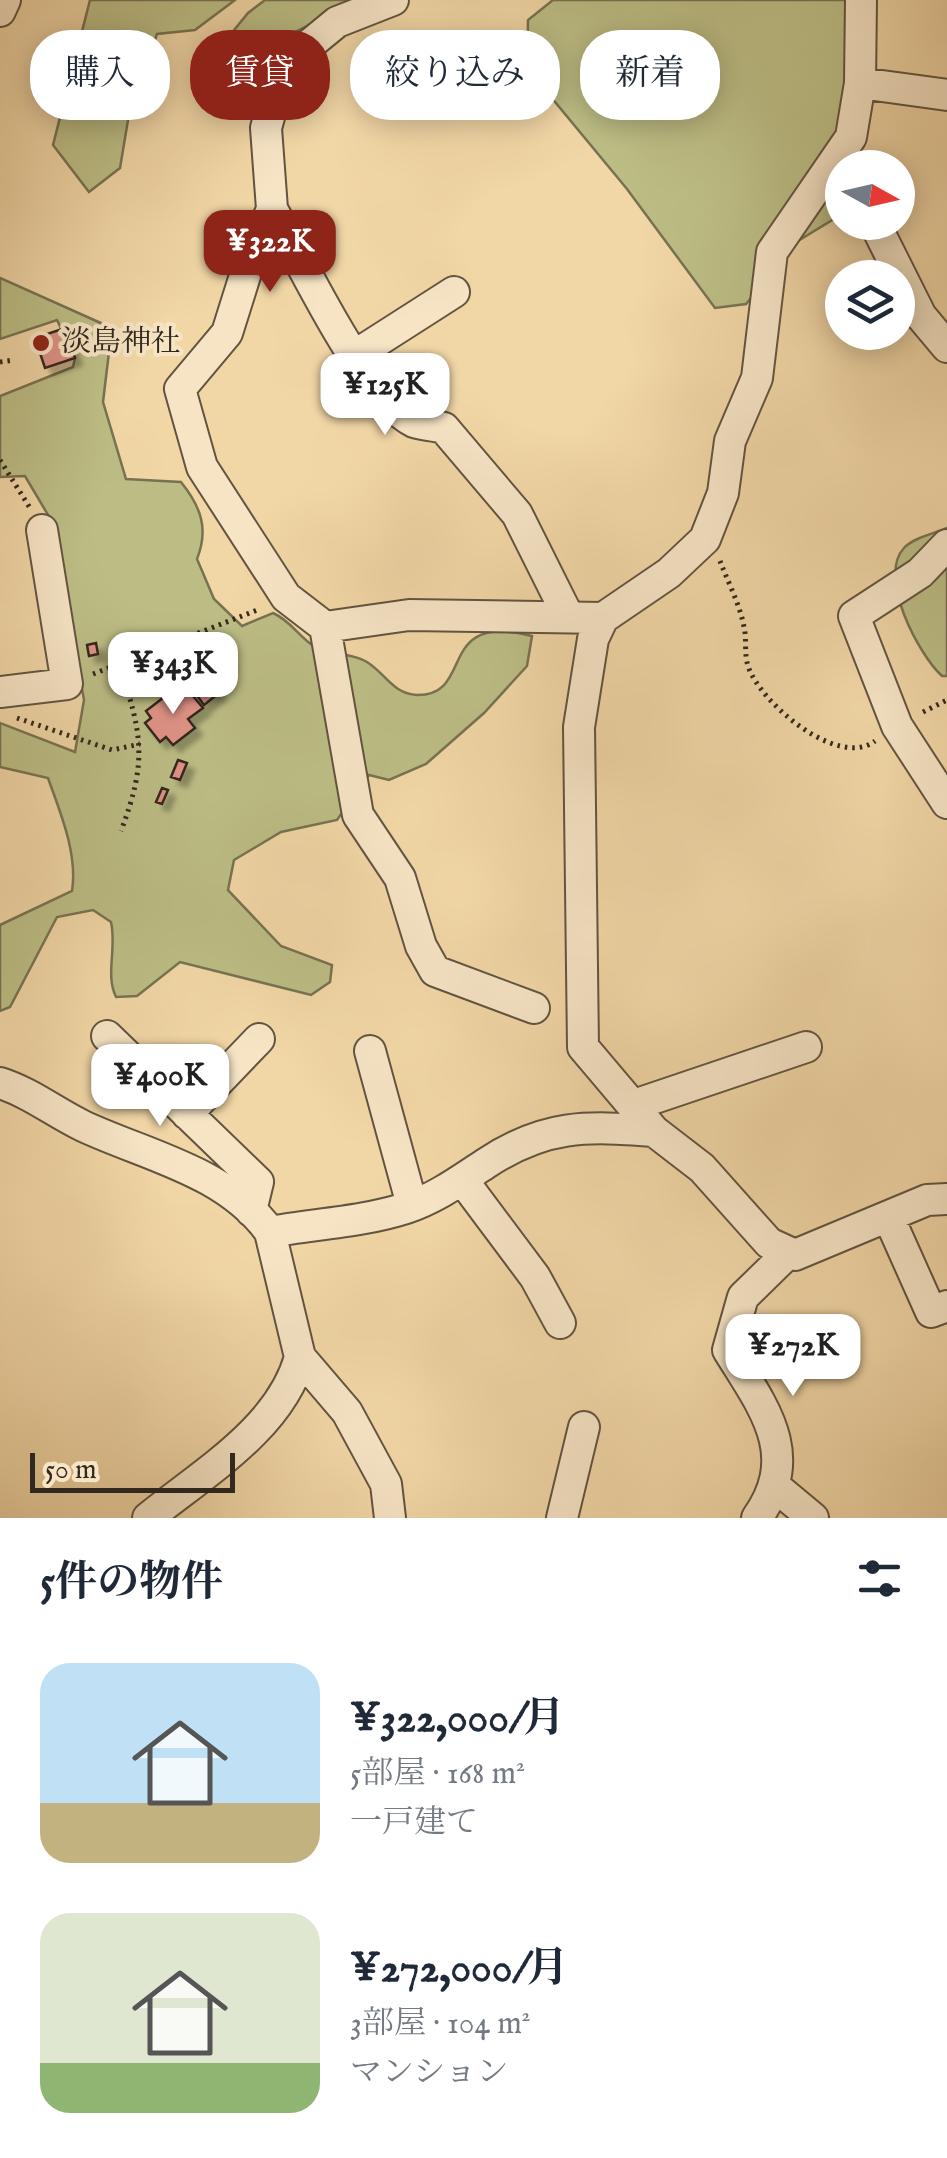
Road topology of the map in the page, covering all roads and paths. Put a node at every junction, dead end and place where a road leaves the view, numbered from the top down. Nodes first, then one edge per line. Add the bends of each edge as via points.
1 (6, 0) edge
2 (393, 0) edge
3 (861, 0) edge
4 (0, 12) edge
5 (860, 83) junction
6 (947, 95) edge
7 (851, 137) junction
8 (854, 150) edge
9 (272, 209) junction
10 (886, 240) edge
11 (454, 292) dead end
12 (934, 310) edge
13 (947, 347) edge
14 (354, 356) junction
15 (14, 360) dead end
16 (0, 362) edge
17 (0, 460) edge
18 (42, 530) joint
19 (708, 530) junction
20 (947, 545) edge
21 (286, 598) junction
22 (568, 616) junction
23 (603, 618) junction
24 (326, 627) junction
25 (118, 664) junction
26 (67, 684) junction
27 (0, 692) edge
28 (0, 712) edge
29 (141, 744) junction
30 (850, 749) dead end
31 (947, 803) edge
32 (121, 831) dead end
33 (534, 1008) dead end
34 (106, 1036) dead end
35 (259, 1038) dead end
36 (806, 1047) dead end
37 (370, 1051) dead end
38 (0, 1084) edge
39 (634, 1105) junction
40 (187, 1114) junction
41 (654, 1131) junction
42 (464, 1182) junction
43 (947, 1199) edge
44 (412, 1205) junction
45 (889, 1218) junction
46 (260, 1222) junction
47 (787, 1254) junction
48 (947, 1306) edge
49 (560, 1323) dead end
50 (300, 1357) junction
51 (584, 1428) dead end
52 (777, 1488) junction
53 (148, 1518) edge
54 (390, 1518) edge
55 (562, 1518) edge
56 (756, 1518) edge
57 (813, 1518) edge

1 - 4 street
2 - 9 street via 336,22 298,54 266,128
3 - 5 street
5 - 6 street
5 - 7 street
7 - 8 street
7 - 19 street via 772,252 757,378 730,442 723,494
9 - 14 street
9 - 21 street via 227,333 180,389 202,467
10 - 12 street
11 - 14 street
12 - 13 street
14 - 22 street via 398,411 417,424 444,428 517,514
15 - 16 path
17 - 18 path
18 - 26 street
19 - 23 street via 669,573
19 - 30 path via 744,624 748,668 798,728
20 - 31 street via 920,573 854,616 897,726
21 - 24 street
21 - 25 path
22 - 23 street
22 - 24 street via 409,615
23 - 39 street via 593,639 579,727 583,1047
24 - 33 street via 358,816 400,878 435,972
25 - 26 path
25 - 29 path
26 - 27 street
28 - 29 path via 112,750
29 - 32 path via 139,784
34 - 40 street
35 - 40 street
36 - 39 street
37 - 44 street
38 - 46 street via 195,1170
39 - 41 street
40 - 46 street via 258,1182
41 - 42 street via 584,1126 531,1139
41 - 47 street via 702,1168
42 - 44 street
42 - 49 street
43 - 45 street via 927,1200
44 - 46 street
45 - 47 street
45 - 48 street via 931,1312
46 - 50 street
47 - 52 street via 743,1297 728,1350 773,1424
50 - 53 street via 282,1399 236,1448
50 - 54 street via 348,1412 386,1484
51 - 55 street
52 - 56 street
52 - 57 street

